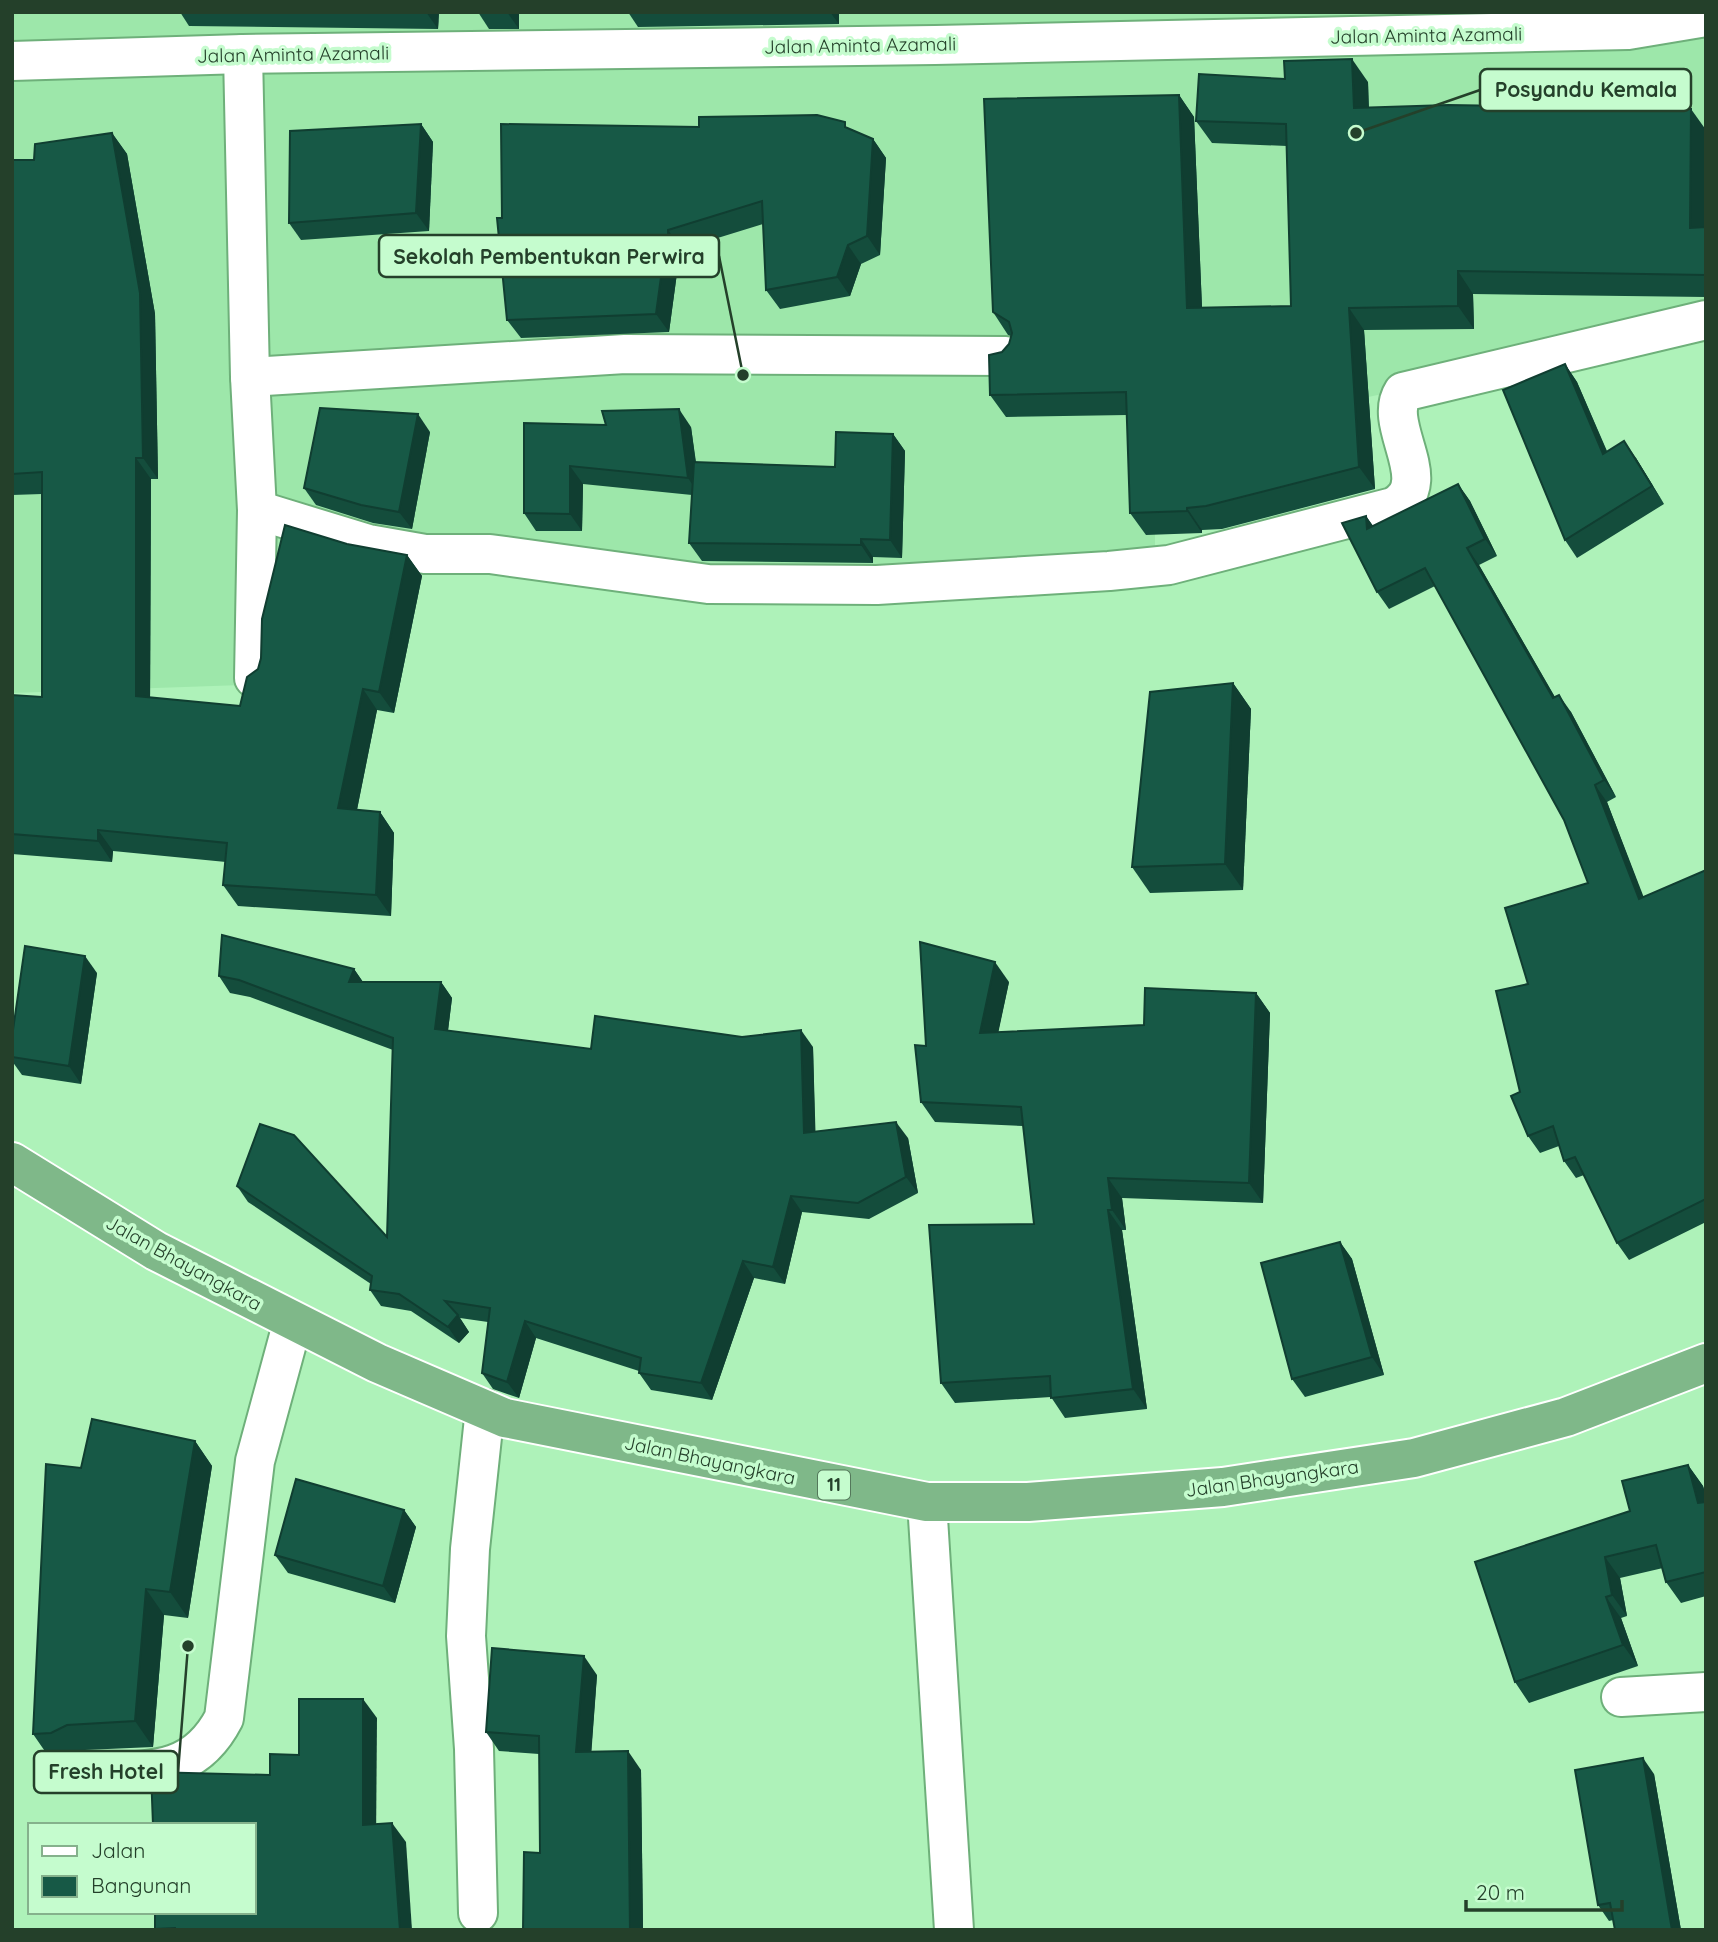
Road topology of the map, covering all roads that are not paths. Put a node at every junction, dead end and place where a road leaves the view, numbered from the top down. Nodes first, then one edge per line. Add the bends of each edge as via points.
1 (1706, 17) edge
2 (243, 54) junction
3 (12, 61) edge
4 (1706, 320) edge
5 (1006, 356) edge
6 (250, 377) junction
7 (257, 510) junction
8 (254, 678) edge
9 (12, 1163) edge
10 (293, 1321) junction
11 (1705, 1366) edge
12 (485, 1409) junction
13 (928, 1502) junction
14 (1706, 1692) edge
15 (1621, 1697) dead end
16 (85, 1772) dead end
17 (478, 1913) dead end
18 (954, 1919) edge
19 (923, 1930) edge

1 - 2 street, Jalan Aminta Azamali via 1614,30
2 - 3 street, Jalan Aminta Azamali
2 - 6 street
4 - 7 street via 1404,391 1398,415 1412,477 1403,502 1169,565 877,585 708,584 490,555 425,554 368,544
5 - 6 street via 625,354
6 - 7 street
7 - 8 street
9 - 10 highway, Jalan Bhayangkara / 11 via 156,1251
10 - 12 highway, Jalan Bhayangkara / 11
10 - 16 street via 255,1461 225,1718 215,1736 183,1763 158,1770
11 - 13 highway, Jalan Bhayangkara / 11 via 1566,1417 1414,1458 1223,1487 1028,1503
12 - 13 highway, Jalan Bhayangkara / 11 via 505,1418
12 - 17 street via 466,1636
13 - 18 street
14 - 15 street
18 - 19 street

